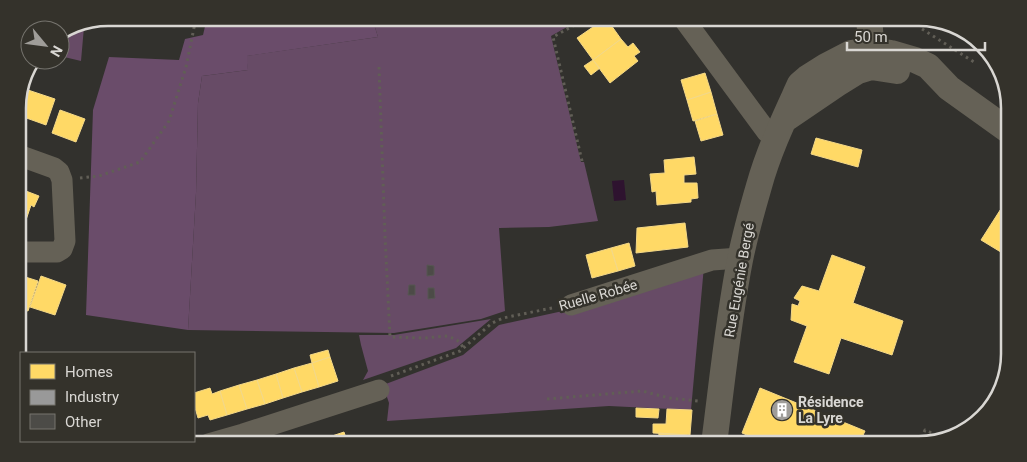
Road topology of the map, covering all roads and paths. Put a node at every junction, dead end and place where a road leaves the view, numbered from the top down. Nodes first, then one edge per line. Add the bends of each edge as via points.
1 (194, 26) edge
2 (573, 26) edge
3 (689, 26) edge
4 (869, 26) edge
5 (922, 28) dead end
6 (871, 59) junction
7 (974, 62) dead end
8 (379, 67) dead end
9 (1001, 125) edge
10 (780, 128) junction
11 (26, 158) edge
12 (582, 161) dead end
13 (62, 180) junction
14 (26, 252) edge
15 (740, 258) junction
16 (571, 305) joint
17 (464, 348) junction
18 (379, 390) joint
19 (547, 399) dead end
20 (720, 403) junction
21 (934, 434) edge
22 (236, 436) edge
23 (715, 436) edge
24 (922, 436) edge

1 - 13 path via 169,121 140,162 99,176
2 - 12 path via 553,37
3 - 10 street via 767,132
4 - 6 street
5 - 7 path
6 - 9 street via 882,51 928,66 949,88
6 - 10 street
8 - 17 path via 390,337 448,336
10 - 15 street, Rue Eugénie Bergé via 759,185
11 - 13 street via 54,168
13 - 14 street via 65,241 62,249 57,252
15 - 16 street, Ruelle Robée via 712,260
15 - 20 street, Rue Eugénie Bergé
16 - 17 path, Ruelle Robée via 503,318 492,323
17 - 18 path, Ruelle Robée via 381,380
18 - 22 street
19 - 20 path via 642,391 669,398
20 - 23 street, Rue Eugénie Bergé
21 - 24 path via 925,430

